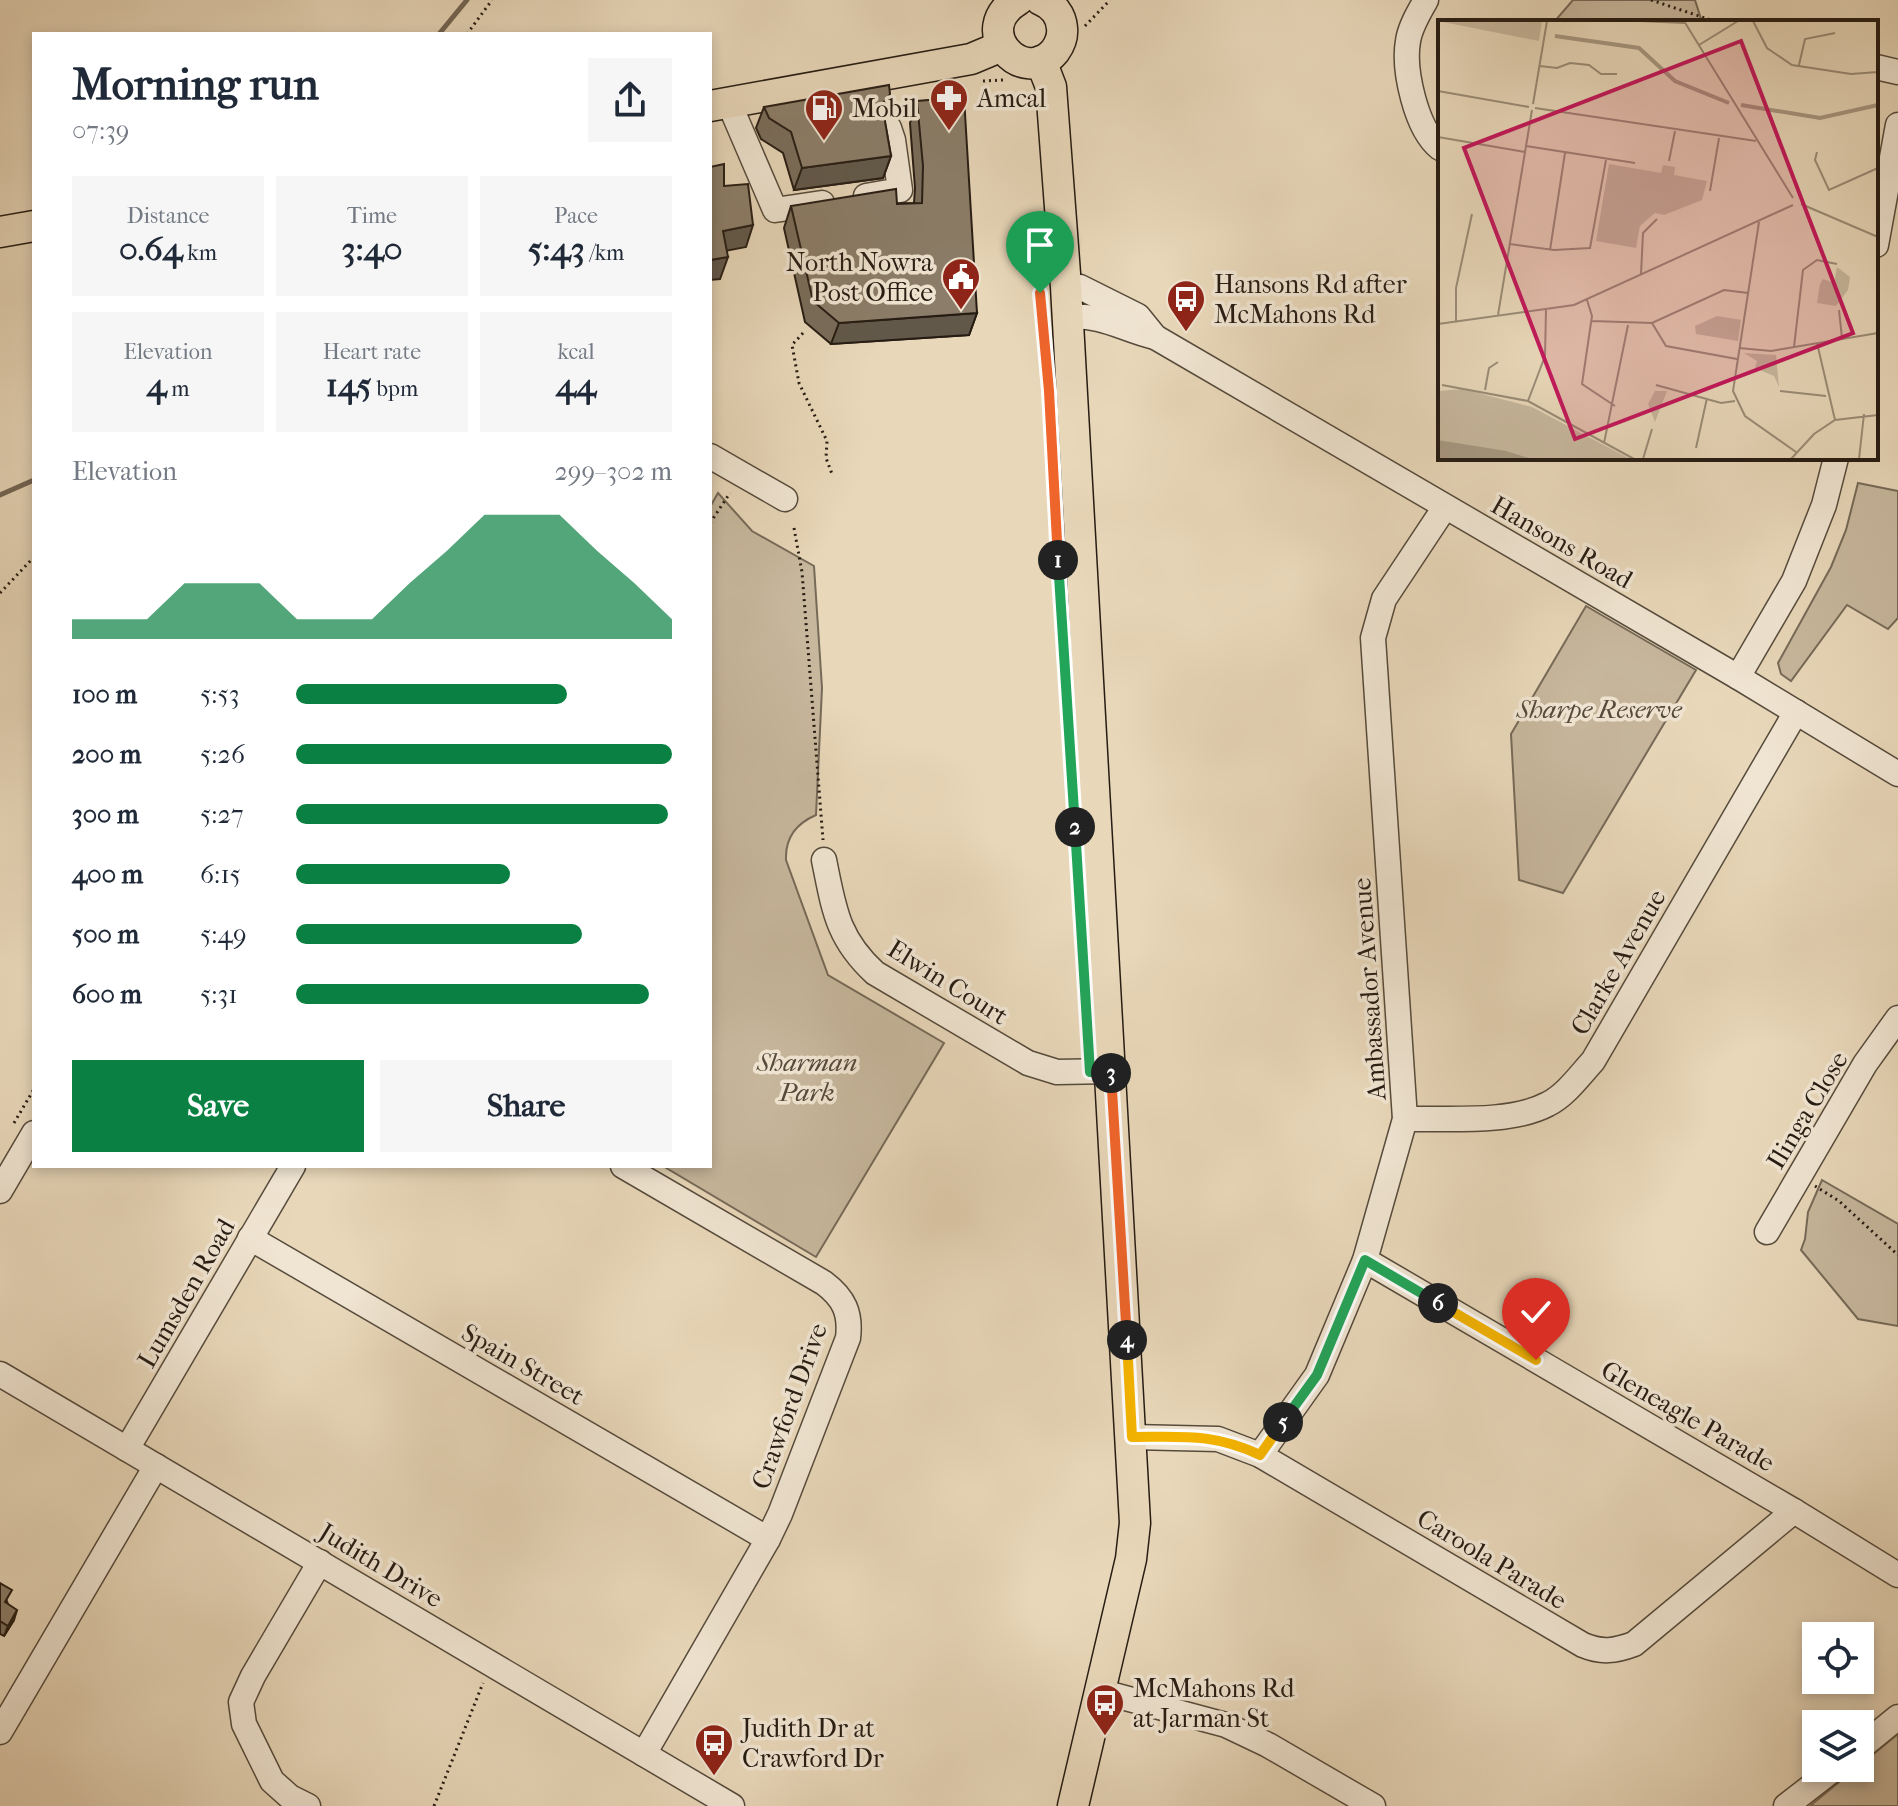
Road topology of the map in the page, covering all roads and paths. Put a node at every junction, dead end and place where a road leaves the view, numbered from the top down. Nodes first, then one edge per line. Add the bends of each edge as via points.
1 (492, 0) edge
2 (1018, 0) edge
3 (1426, 0) edge
4 (1651, 0) edge
5 (1056, 4) edge
6 (1711, 20) edge
7 (468, 32) edge
8 (1002, 46) junction
9 (1041, 61) junction
10 (1878, 67) edge
11 (1898, 72) edge
12 (719, 105) edge
13 (1898, 125) edge
14 (889, 128) edge
15 (1438, 146) edge
16 (32, 226) edge
17 (0, 232) edge
18 (1885, 234) edge
19 (1054, 306) junction
20 (803, 333) dead end
21 (712, 457) edge
22 (1835, 460) edge
23 (832, 474) dead end
24 (743, 475) junction
25 (785, 499) dead end
26 (1445, 507) junction
27 (712, 520) edge
28 (794, 528) dead end
29 (32, 559) edge
30 (0, 593) edge
31 (1738, 677) junction
32 (1796, 712) junction
33 (1898, 774) edge
34 (824, 860) joint
35 (1898, 1018) edge
36 (1111, 1071) junction
37 (32, 1092) edge
38 (1405, 1119) junction
39 (8, 1133) dead end
40 (32, 1136) edge
41 (292, 1168) edge
42 (626, 1168) edge
43 (1800, 1176) junction
44 (0, 1191) edge
45 (1767, 1232) dead end
46 (250, 1238) junction
47 (1898, 1255) edge
48 (1365, 1260) junction
49 (0, 1374) edge
50 (1132, 1437) junction
51 (127, 1449) junction
52 (1260, 1455) junction
53 (156, 1466) junction
54 (1794, 1511) junction
55 (768, 1539) junction
56 (320, 1562) junction
57 (1898, 1575) edge
58 (493, 1664) junction
59 (1099, 1691) junction
60 (1898, 1717) edge
61 (0, 1732) edge
62 (1874, 1737) edge
63 (644, 1754) junction
64 (1817, 1782) edge
65 (308, 1806) edge
66 (434, 1806) edge
67 (732, 1806) edge
68 (1073, 1806) edge
69 (1373, 1806) edge
70 (1786, 1806) edge

1 - 7 path
2 - 8 main road via 998,25
3 - 15 street via 1408,42 1409,82 1420,118
4 - 6 path
5 - 9 main road via 1061,40
8 - 9 main road via 1014,59
8 - 12 main road via 971,59
9 - 19 main road via 1051,87
10 - 11 street
12 - 14 street via 775,210 900,190
13 - 18 street
16 - 17 main road
19 - 19 path via 1040,293
19 - 26 street, Hansons Road via 1080,287 1138,316 1155,337
19 - 36 main road
20 - 23 path via 792,345 799,383 827,441
21 - 24 street
22 - 31 street via 1794,581
24 - 25 street
24 - 27 path
26 - 31 street, Hansons Road
26 - 38 street, Ambassador Avenue via 1384,599 1373,638
28 - 34 path via 802,572
29 - 30 path
31 - 32 street, Hansons Road
32 - 33 street, Hansons Road
32 - 38 street, Clarke Avenue via 1593,1061 1567,1089 1549,1104 1511,1116
34 - 36 street, Elwin Court via 845,938 875,973 1028,1063 1057,1072
35 - 43 street, Ilinga Close
36 - 50 main road
37 - 39 path
38 - 48 street, Ambassador Avenue
40 - 44 street
41 - 46 street, Lumsden Road
42 - 55 street, Crawford Drive via 824,1283 847,1307 848,1338
43 - 45 street, Ilinga Close
43 - 47 path via 1839,1201
46 - 51 street, Lumsden Road
46 - 55 street, Spain Street
48 - 52 street, Ambassador Avenue via 1317,1375
48 - 54 street, Gleneagle Parade
49 - 51 street, Judith Drive
50 - 52 street, Caroola Parade via 1218,1439
50 - 59 main road via 1134,1541
51 - 53 street, Judith Drive
52 - 54 street, Caroola Parade via 1601,1651 1634,1644
53 - 56 street, Judith Drive
53 - 61 street
54 - 57 street, Gleneagle Parade
55 - 63 street, Crawford Drive
56 - 58 street, Judith Drive
56 - 65 street via 241,1702 244,1724 272,1781
58 - 63 street, Judith Drive
58 - 66 path
59 - 68 main road
59 - 69 street via 1226,1725
60 - 62 street
63 - 67 street, Judith Drive
64 - 70 street

